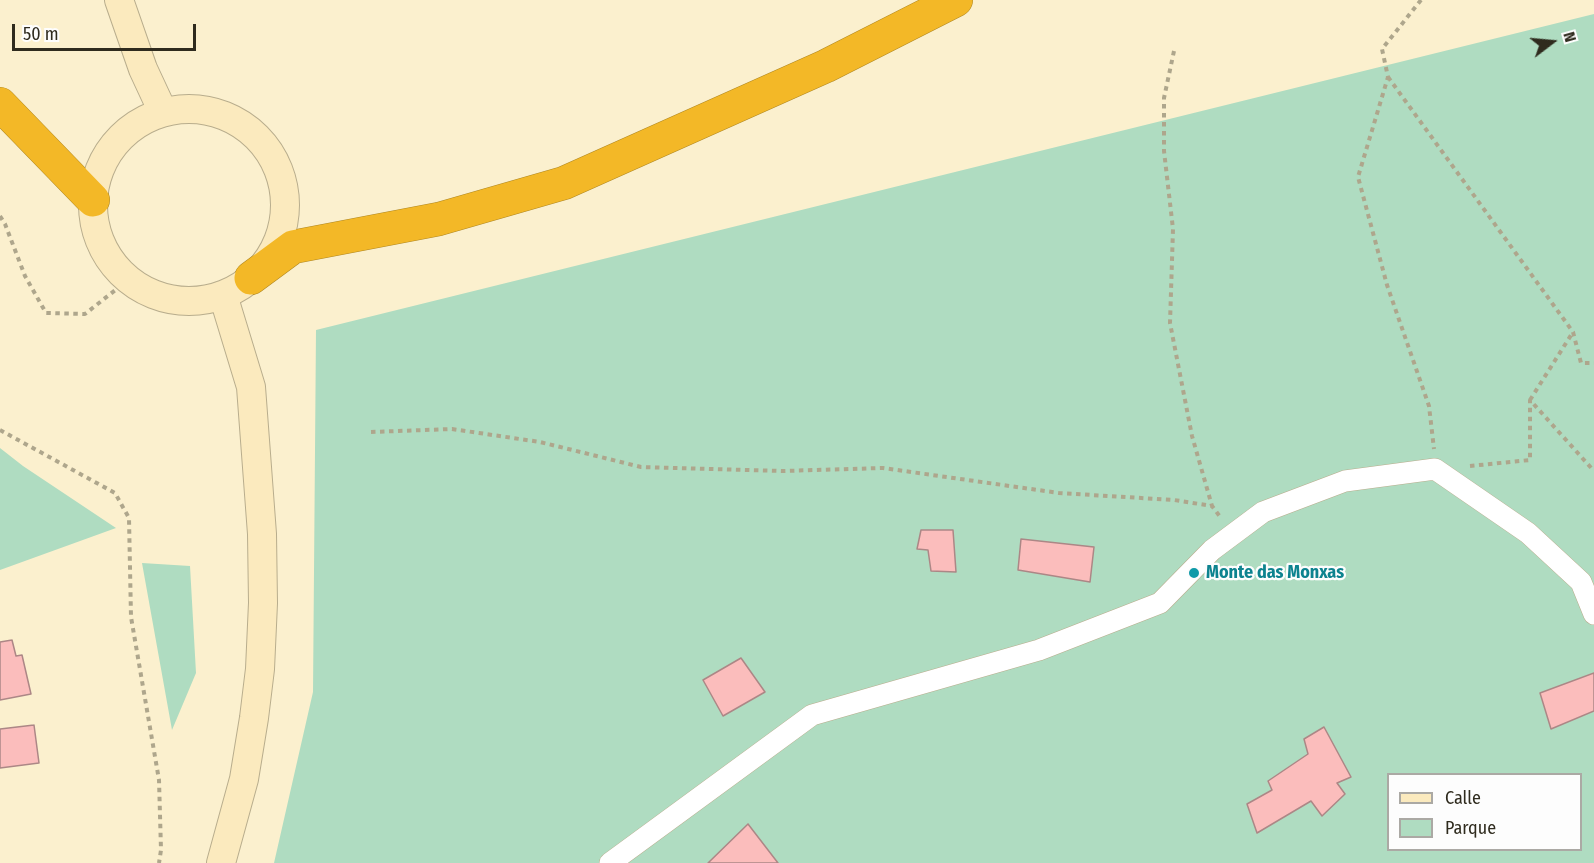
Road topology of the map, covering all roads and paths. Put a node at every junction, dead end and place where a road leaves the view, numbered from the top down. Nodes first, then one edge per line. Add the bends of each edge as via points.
1 (119, 0) edge
2 (956, 0) edge
3 (1421, 0) edge
4 (1174, 51) dead end
5 (1388, 76) junction
6 (0, 104) edge
7 (163, 111) junction
8 (93, 200) junction
9 (0, 216) edge
10 (251, 278) junction
11 (128, 279) junction
12 (223, 295) junction
13 (1573, 332) junction
14 (1594, 363) edge
15 (1530, 400) junction
16 (0, 430) edge
17 (371, 432) dead end
18 (1435, 469) junction
19 (1594, 471) edge
20 (1212, 506) junction
21 (1234, 535) junction
22 (1594, 614) edge
23 (159, 863) edge
24 (221, 863) edge
25 (610, 863) edge

1 - 7 street via 143,69
2 - 10 highway via 826,66 564,183 439,219 293,247
3 - 5 path via 1382,49
4 - 20 path via 1164,98 1164,151 1173,229 1170,323 1192,436
5 - 13 path
5 - 18 path via 1358,177 1387,285 1430,405
6 - 8 highway
7 - 8 street via 135,124 113,144 99,170
7 - 10 street via 195,108 227,116 254,134 274,159 284,190 283,223 272,254
8 - 11 street via 101,244
9 - 11 path via 25,276 46,313 85,314
10 - 12 street
11 - 12 street via 173,300 198,301
12 - 24 street via 251,387 263,603 254,718 244,779
13 - 14 path via 1581,363
13 - 15 path
15 - 18 path via 1530,460
15 - 19 path
16 - 23 path via 115,493 129,518 131,617 159,780
17 - 20 path via 452,429 540,442 641,467 782,471 883,468 1059,493
18 - 21 street via 1345,482 1263,513
18 - 22 street via 1528,533 1581,582
20 - 21 path
21 - 25 street via 1212,550 1160,603 1039,650 812,715

